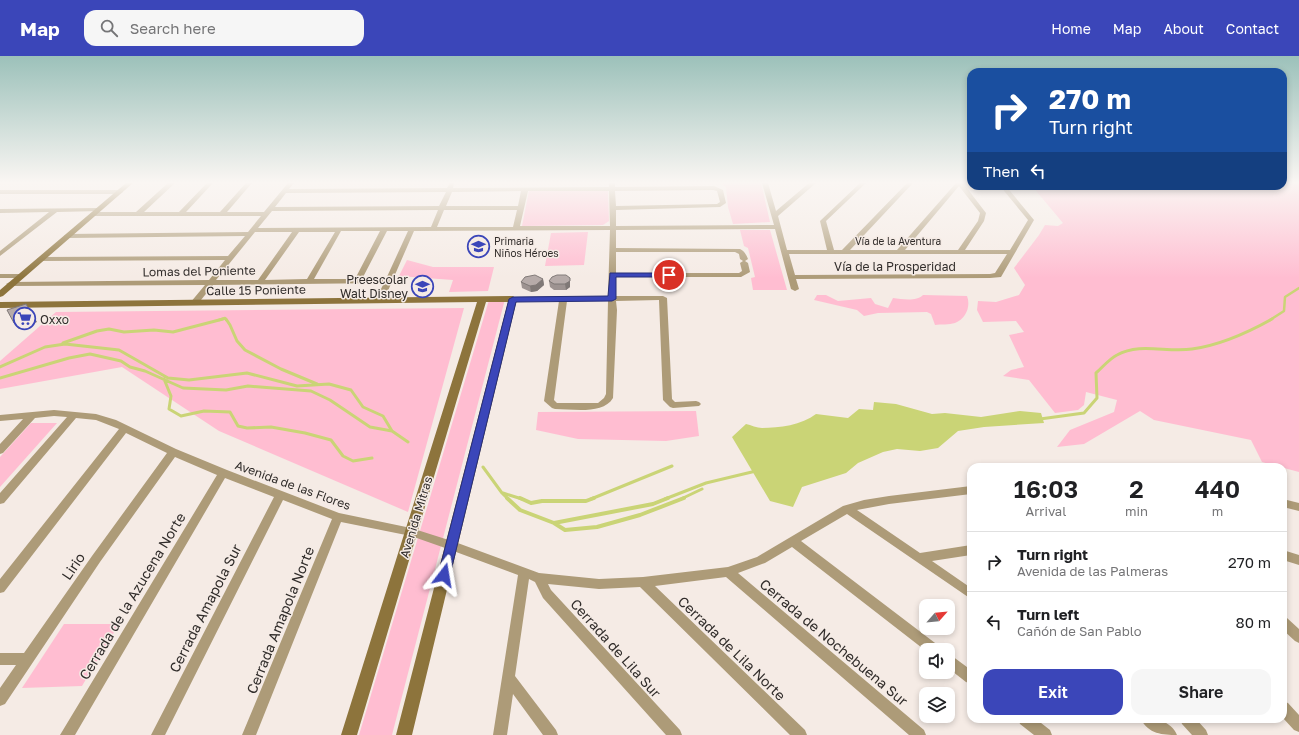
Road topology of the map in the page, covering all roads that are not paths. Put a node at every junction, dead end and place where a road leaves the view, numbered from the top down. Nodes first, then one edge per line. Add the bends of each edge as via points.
1 (50, 215) edge
2 (92, 215) edge
3 (265, 215) edge
4 (439, 215) edge
5 (519, 215) edge
6 (613, 215) edge
7 (830, 215) edge
8 (880, 215) edge
9 (931, 215) edge
10 (983, 215) edge
11 (1026, 215) edge
12 (774, 216) edge
13 (777, 227) junction
14 (516, 228) junction
15 (613, 228) junction
16 (412, 229) junction
17 (433, 229) junction
18 (297, 230) junction
19 (339, 230) junction
20 (384, 230) junction
21 (250, 232) junction
22 (67, 236) junction
23 (613, 250) junction
24 (831, 251) junction
25 (845, 251) junction
26 (784, 252) junction
27 (899, 252) junction
28 (960, 252) junction
29 (1011, 252) junction
30 (0, 254) edge
31 (230, 258) junction
32 (41, 259) junction
33 (612, 275) junction
34 (0, 276) edge
35 (20, 276) junction
36 (791, 277) junction
37 (389, 281) junction
38 (260, 282) junction
39 (309, 282) junction
40 (358, 282) junction
41 (10, 284) junction
42 (209, 284) junction
43 (795, 289) dead end
44 (384, 292) dead end
45 (0, 294) edge
46 (513, 299) junction
47 (563, 299) junction
48 (612, 299) junction
49 (482, 300) junction
50 (194, 303) junction
51 (0, 305) edge
52 (696, 404) dead end
53 (33, 414) junction
54 (75, 414) junction
55 (0, 418) edge
56 (125, 428) junction
57 (0, 450) edge
58 (173, 452) junction
59 (223, 473) junction
60 (967, 490) edge
61 (280, 496) junction
62 (0, 500) edge
63 (1287, 504) edge
64 (1299, 507) edge
65 (847, 509) junction
66 (338, 517) junction
67 (411, 532) junction
68 (794, 542) junction
69 (451, 545) junction
70 (967, 551) edge
71 (1287, 556) edge
72 (919, 558) junction
73 (1299, 560) edge
74 (728, 572) junction
75 (524, 573) junction
76 (539, 578) junction
77 (643, 582) junction
78 (0, 588) edge
79 (967, 591) edge
80 (1290, 627) edge
81 (1299, 637) edge
82 (926, 643) edge
83 (0, 659) edge
84 (27, 659) junction
85 (955, 665) edge
86 (967, 675) edge
87 (508, 678) junction
88 (0, 699) edge
89 (1287, 712) edge
90 (1030, 723) edge
91 (1154, 723) edge
92 (1190, 723) edge
93 (1299, 725) edge
94 (67, 735) edge
95 (158, 735) edge
96 (249, 735) edge
97 (349, 735) edge
98 (404, 735) edge
99 (500, 735) edge
100 (551, 735) edge
101 (675, 735) edge
102 (800, 735) edge
103 (919, 735) edge
104 (1045, 735) edge
105 (1170, 735) edge
106 (1201, 735) edge

1 - 30 street
2 - 22 street
3 - 21 street
4 - 17 street
5 - 14 street
6 - 15 street
7 - 24 street via 823,221
8 - 25 street
9 - 27 street
10 - 28 street
11 - 29 street via 1031,220
12 - 13 street
13 - 15 street
13 - 26 street
14 - 15 street
14 - 17 street
15 - 23 street
16 - 17 street
16 - 20 street
16 - 37 street
18 - 19 street
18 - 21 street
18 - 38 street
19 - 20 street
19 - 39 street
20 - 40 street
21 - 22 street
21 - 31 street
22 - 32 street
23 - 33 street
23 - 33 street via 740,251 743,254 746,272 744,275
24 - 25 street, Vía de la Aventura
24 - 26 street, Vía de la Aventura
25 - 27 street, Vía de la Aventura
26 - 36 street
27 - 28 street, Vía de la Aventura
28 - 29 street, Vía de la Aventura
29 - 36 street, Vía de la Prosperidad via 998,275
31 - 32 street
31 - 42 street
32 - 35 street
33 - 48 street
34 - 35 street
35 - 41 street
36 - 43 street
37 - 40 street, Lomas del Poniente
37 - 44 street
38 - 39 street, Lomas del Poniente
38 - 42 street, Lomas del Poniente
39 - 40 street, Lomas del Poniente
41 - 42 street, Lomas del Poniente
41 - 45 street
42 - 50 street
46 - 47 street
46 - 49 street, Calle 15 Poniente
46 - 69 street
47 - 48 street
47 - 48 street via 549,401 555,406 592,406 605,403 609,399
48 - 52 street via 663,298 668,400 673,404
49 - 50 street, Calle 15 Poniente
49 - 67 street, Avenida Mitras
50 - 51 street, Calle 15 Poniente
53 - 54 street, Avenida de las Flores
53 - 55 street, Avenida de las Flores
53 - 57 street
54 - 56 street, Avenida de las Flores via 96,417
54 - 62 street
56 - 58 street, Avenida de las Flores
56 - 78 street
58 - 59 street, Avenida de las Flores
58 - 84 street, Lirio
59 - 61 street, Avenida de las Flores
59 - 94 street, Cerrada de la Azucena Norte
60 - 65 street, Avenida de las Flores via 889,500
61 - 66 street, Avenida de las Flores
61 - 95 street, Cerrada Amapola Sur
63 - 64 street
65 - 68 street, Avenida de las Flores
65 - 72 street
66 - 67 street, Avenida de las Flores
66 - 96 street, Cerrada Amapola Norte
67 - 69 street, Avenida de las Flores
67 - 97 street, Avenida Mitras
68 - 74 street, Avenida de las Flores via 761,560
68 - 82 street
69 - 75 street, Avenida de las Flores
69 - 98 street
70 - 72 street
71 - 73 street
72 - 79 street
74 - 77 street, Avenida de las Flores
74 - 103 street, Cerrada de Nochebuena Sur
75 - 76 street, Avenida de las Flores
75 - 87 street
76 - 77 street, Avenida de las Flores via 599,584
76 - 101 street, Cerrada de Lila Sur via 547,594
77 - 102 street, Cerrada de Lila Norte
80 - 81 street
83 - 84 street
84 - 88 street, Lirio
85 - 86 street
87 - 99 street
87 - 100 street
89 - 93 street
90 - 104 street
91 - 105 street
92 - 106 street

